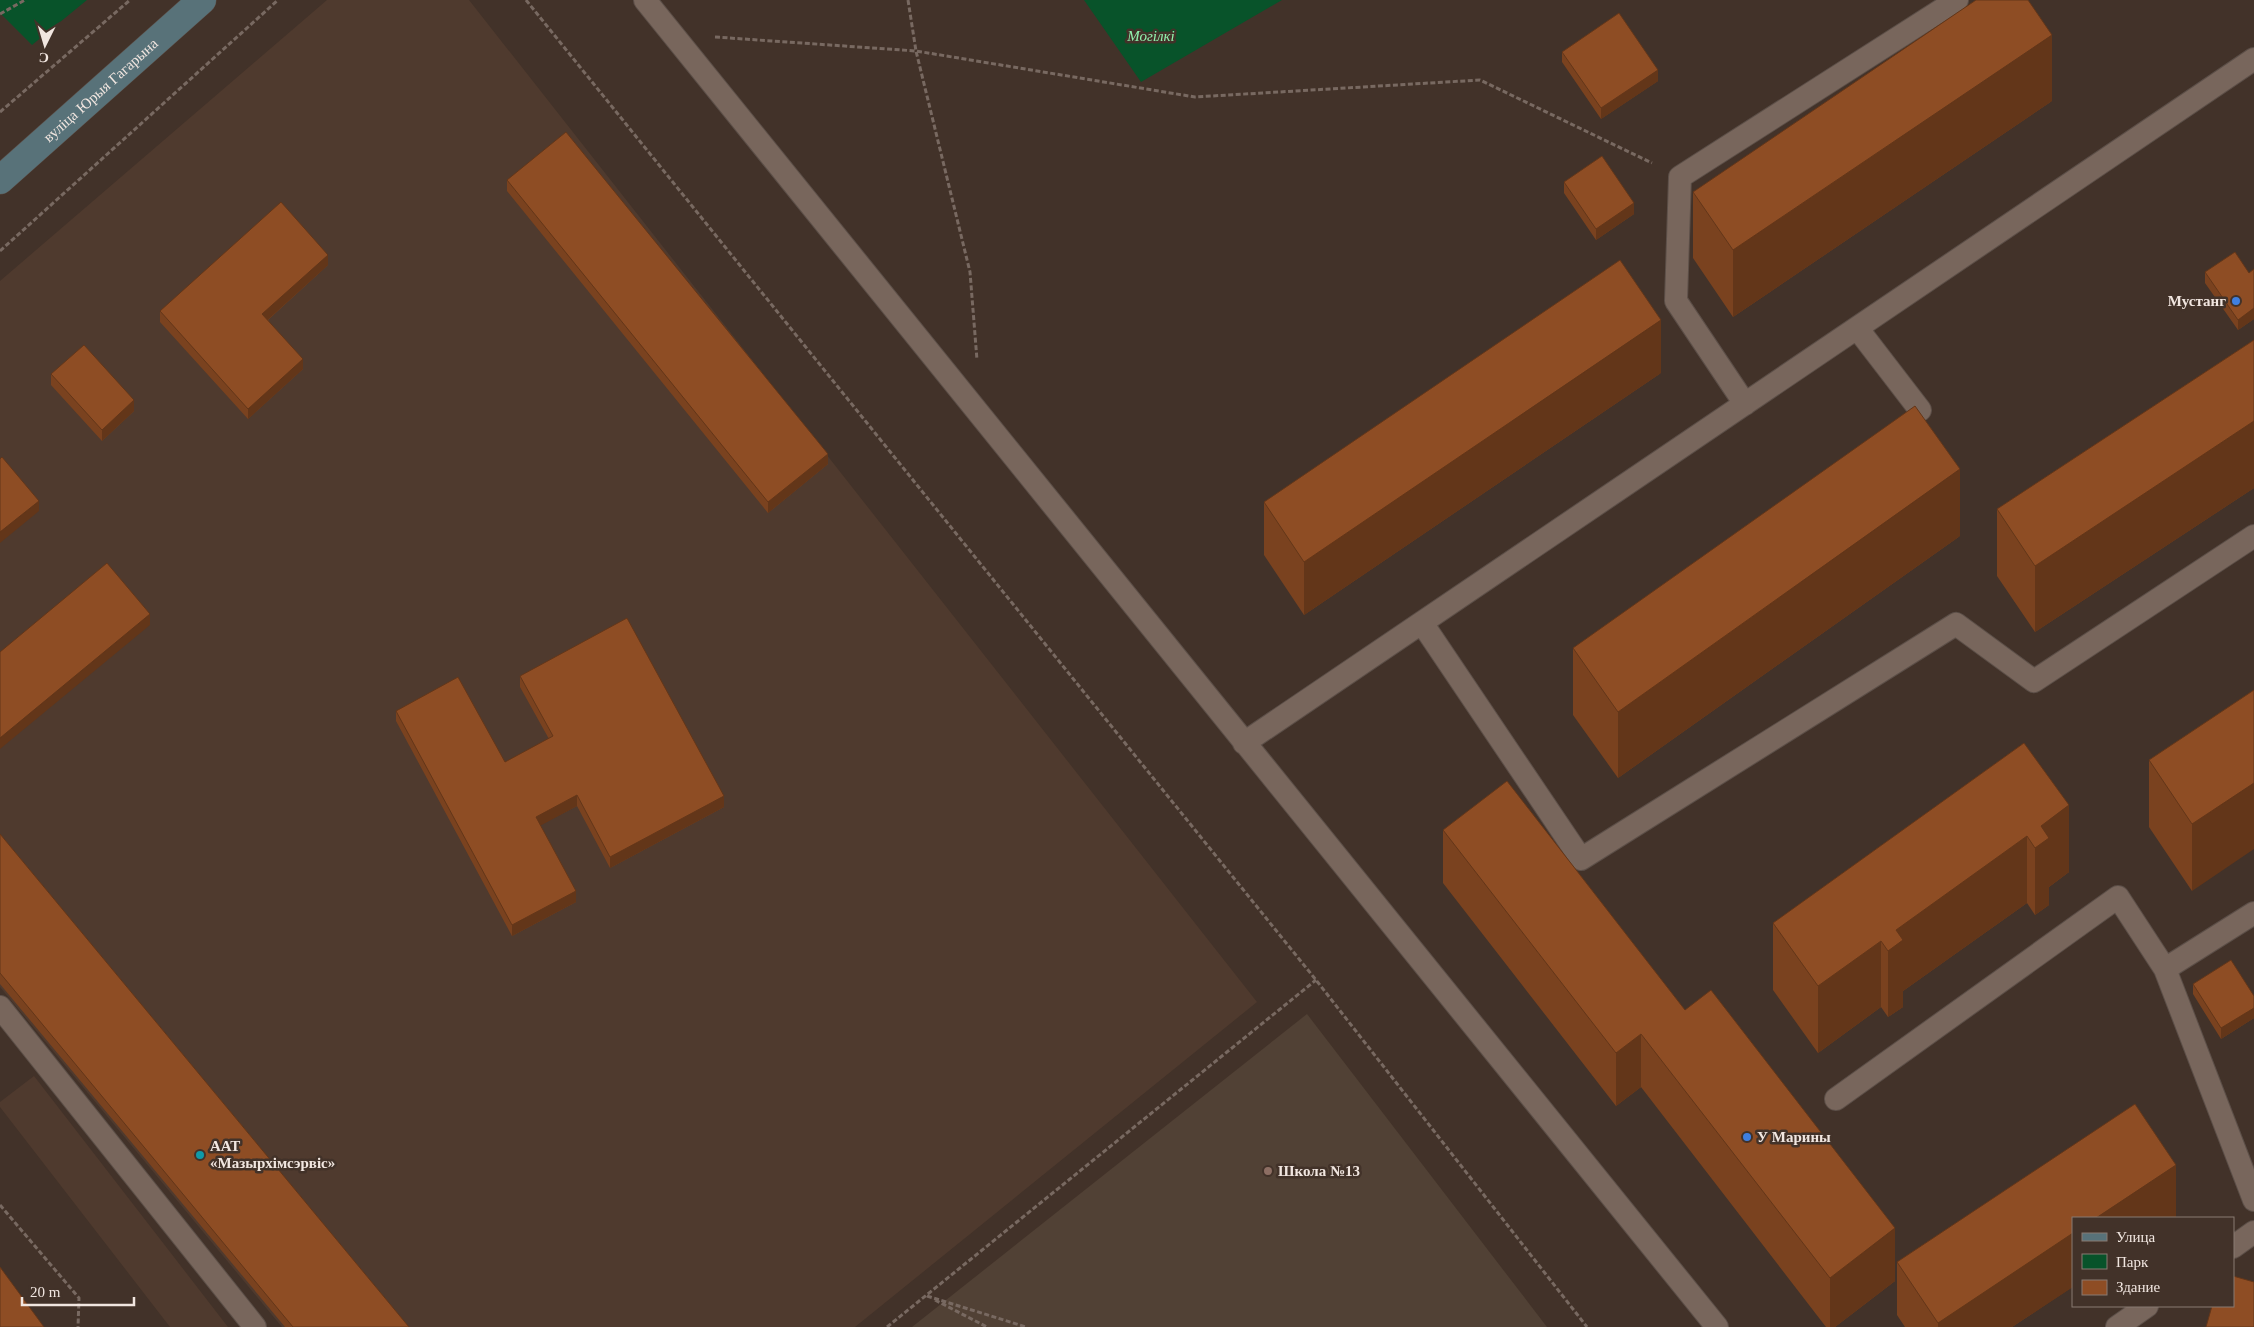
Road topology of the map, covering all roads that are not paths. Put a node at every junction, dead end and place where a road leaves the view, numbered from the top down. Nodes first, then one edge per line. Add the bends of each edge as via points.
1 (202, 0) edge
2 (645, 0) edge
3 (1957, 0) edge
4 (2254, 59) edge
5 (0, 180) edge
6 (1857, 328) junction
7 (1745, 404) junction
8 (1920, 410) edge
9 (2254, 536) edge
10 (1422, 623) junction
11 (1244, 742) junction
12 (2254, 913) edge
13 (2165, 969) junction
14 (0, 1007) edge
15 (1836, 1099) dead end
16 (2254, 1200) edge
17 (2254, 1232) edge
18 (2234, 1246) edge
19 (2146, 1307) edge
20 (255, 1327) edge
21 (1717, 1327) edge
22 (2117, 1327) edge

1 - 5 main road, вуліца Юрыя Гагарына
2 - 11 lane
3 - 7 lane via 1680,177 1676,301
4 - 6 lane
6 - 7 lane
6 - 8 lane
7 - 10 lane
9 - 10 lane via 2034,681 1956,624 1581,860
10 - 11 lane
11 - 21 lane
12 - 13 lane
13 - 15 lane via 2118,897
13 - 16 lane
14 - 20 lane
17 - 18 lane
19 - 22 lane

